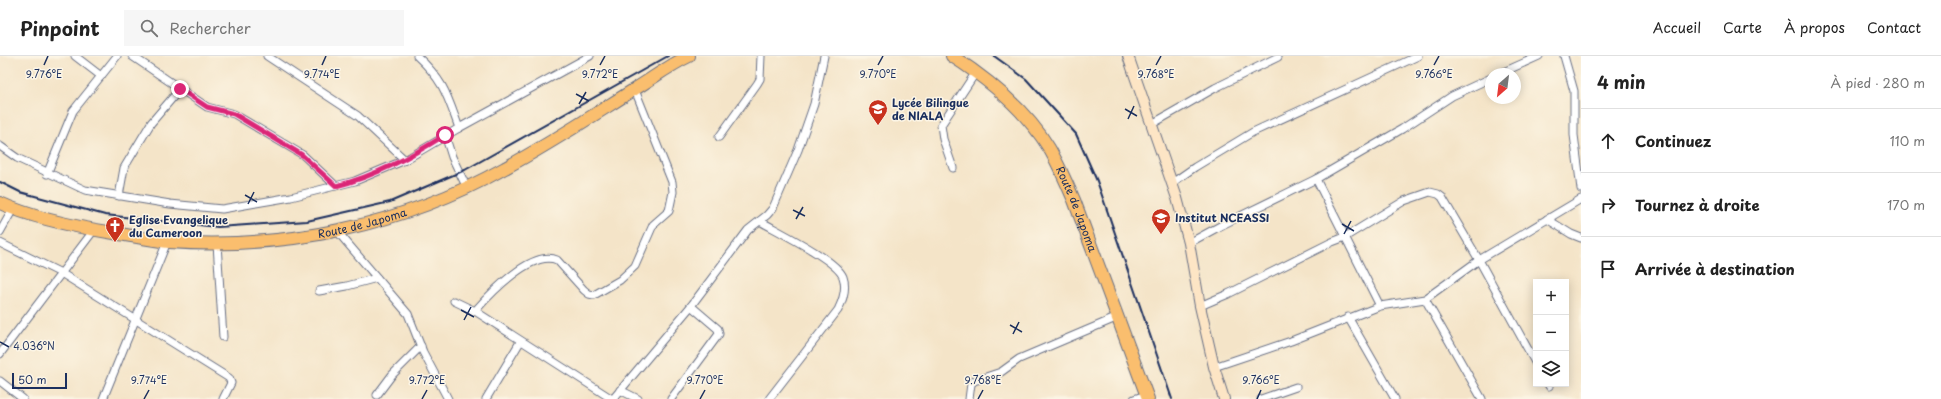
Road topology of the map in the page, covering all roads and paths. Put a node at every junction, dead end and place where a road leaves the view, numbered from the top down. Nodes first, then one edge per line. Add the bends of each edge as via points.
1 (74, 56) edge
2 (117, 56) edge
3 (132, 56) edge
4 (267, 56) edge
5 (417, 56) edge
6 (590, 56) edge
7 (689, 56) edge
8 (761, 56) edge
9 (824, 56) edge
10 (952, 56) edge
11 (1130, 56) edge
12 (1418, 56) edge
13 (1539, 56) edge
14 (1564, 56) edge
15 (1278, 57) dead end
16 (1512, 68) edge
17 (976, 72) junction
18 (101, 76) junction
19 (1485, 81) edge
20 (180, 89) junction
21 (635, 90) junction
22 (1152, 124) junction
23 (459, 128) junction
24 (445, 135) junction
25 (719, 137) dead end
26 (0, 146) edge
27 (405, 160) junction
28 (953, 168) dead end
29 (47, 174) junction
30 (1316, 179) junction
31 (1172, 183) junction
32 (336, 186) junction
33 (467, 188) junction
34 (1581, 189) edge
35 (119, 196) junction
36 (1581, 199) edge
37 (0, 203) edge
38 (13, 208) junction
39 (1547, 219) junction
40 (760, 221) junction
41 (94, 230) junction
42 (337, 231) junction
43 (0, 232) edge
44 (1345, 237) junction
45 (1581, 238) edge
46 (168, 242) junction
47 (0, 243) edge
48 (1189, 243) junction
49 (217, 244) junction
50 (1479, 260) junction
51 (61, 272) junction
52 (377, 278) junction
53 (319, 291) dead end
54 (1425, 299) junction
55 (454, 301) dead end
56 (691, 306) junction
57 (1200, 306) junction
58 (1380, 306) junction
59 (475, 311) junction
60 (1118, 317) junction
61 (1348, 317) junction
62 (136, 320) junction
63 (223, 337) dead end
64 (520, 342) junction
65 (421, 346) junction
66 (0, 354) edge
67 (1533, 359) edge
68 (1214, 367) junction
69 (0, 380) edge
70 (1296, 387) dead end
71 (620, 390) junction
72 (377, 395) dead end
73 (1147, 397) edge
74 (23, 399) edge
75 (103, 399) edge
76 (223, 399) edge
77 (448, 399) edge
78 (486, 399) edge
79 (612, 399) edge
80 (638, 399) edge
81 (671, 399) edge
82 (769, 399) edge
83 (969, 399) edge
84 (1134, 399) edge
85 (1224, 399) edge
86 (1261, 399) edge
87 (1395, 399) edge
88 (1482, 399) edge

1 - 18 street
2 - 18 street
3 - 20 street
4 - 27 street via 358,116
5 - 23 street via 444,86
6 - 23 street
7 - 21 main road, Route de Japoma
8 - 25 street via 758,84
9 - 40 street via 814,104 798,150 773,208
10 - 17 main road, Route de Japoma
11 - 22 main road
12 - 31 street via 1253,132
13 - 16 street
14 - 34 street via 1574,91 1574,135
15 - 22 street via 1214,88
17 - 28 street via 941,125
17 - 60 main road, Route de Japoma via 1036,129 1048,147 1074,200
18 - 29 street via 73,111
19 - 30 street via 1452,96 1402,129
20 - 32 street via 207,107 234,114 302,155
20 - 35 street via 151,123 124,168
21 - 33 main road, Route de Japoma via 506,168
21 - 59 street via 672,182 673,192 669,211 653,225 635,266 620,280 594,295 584,290 557,260 551,257 542,258 513,276
22 - 31 main road
23 - 24 street
24 - 27 street
24 - 33 street
26 - 29 street via 16,158
27 - 32 street via 374,174
29 - 35 street via 85,190
30 - 44 street
30 - 48 street
31 - 48 main road
32 - 35 street via 222,209
33 - 42 main road, Route de Japoma via 432,203
36 - 39 street
37 - 38 main road, Route de Japoma
38 - 41 main road, Route de Japoma
38 - 43 street
39 - 45 street
39 - 50 street
40 - 56 street via 748,230
40 - 82 street via 831,262 842,275 845,286 843,301 838,310
41 - 46 main road, Route de Japoma
41 - 51 street
42 - 49 main road, Route de Japoma via 292,239
42 - 52 street
44 - 50 street via 1404,201 1430,192 1442,197
44 - 57 street
44 - 58 street
46 - 49 main road, Route de Japoma
46 - 62 street
47 - 51 street
48 - 57 main road
49 - 63 street
50 - 54 street
50 - 67 street
51 - 62 street
51 - 66 street
52 - 53 street
52 - 65 street via 408,314
54 - 58 street
54 - 88 street
55 - 59 street
56 - 71 street
56 - 81 street via 718,329 720,334
57 - 68 main road
58 - 61 street
59 - 64 street
60 - 73 main road, Route de Japoma
60 - 83 street via 1019,359 1001,372 974,381 971,384
61 - 68 street via 1291,341
61 - 87 street
62 - 75 street
62 - 76 street via 229,378 231,384
64 - 78 street
64 - 79 street
65 - 72 street via 392,375
65 - 77 street
68 - 85 main road
69 - 74 street
70 - 86 street
71 - 79 street
71 - 80 street
73 - 84 street

